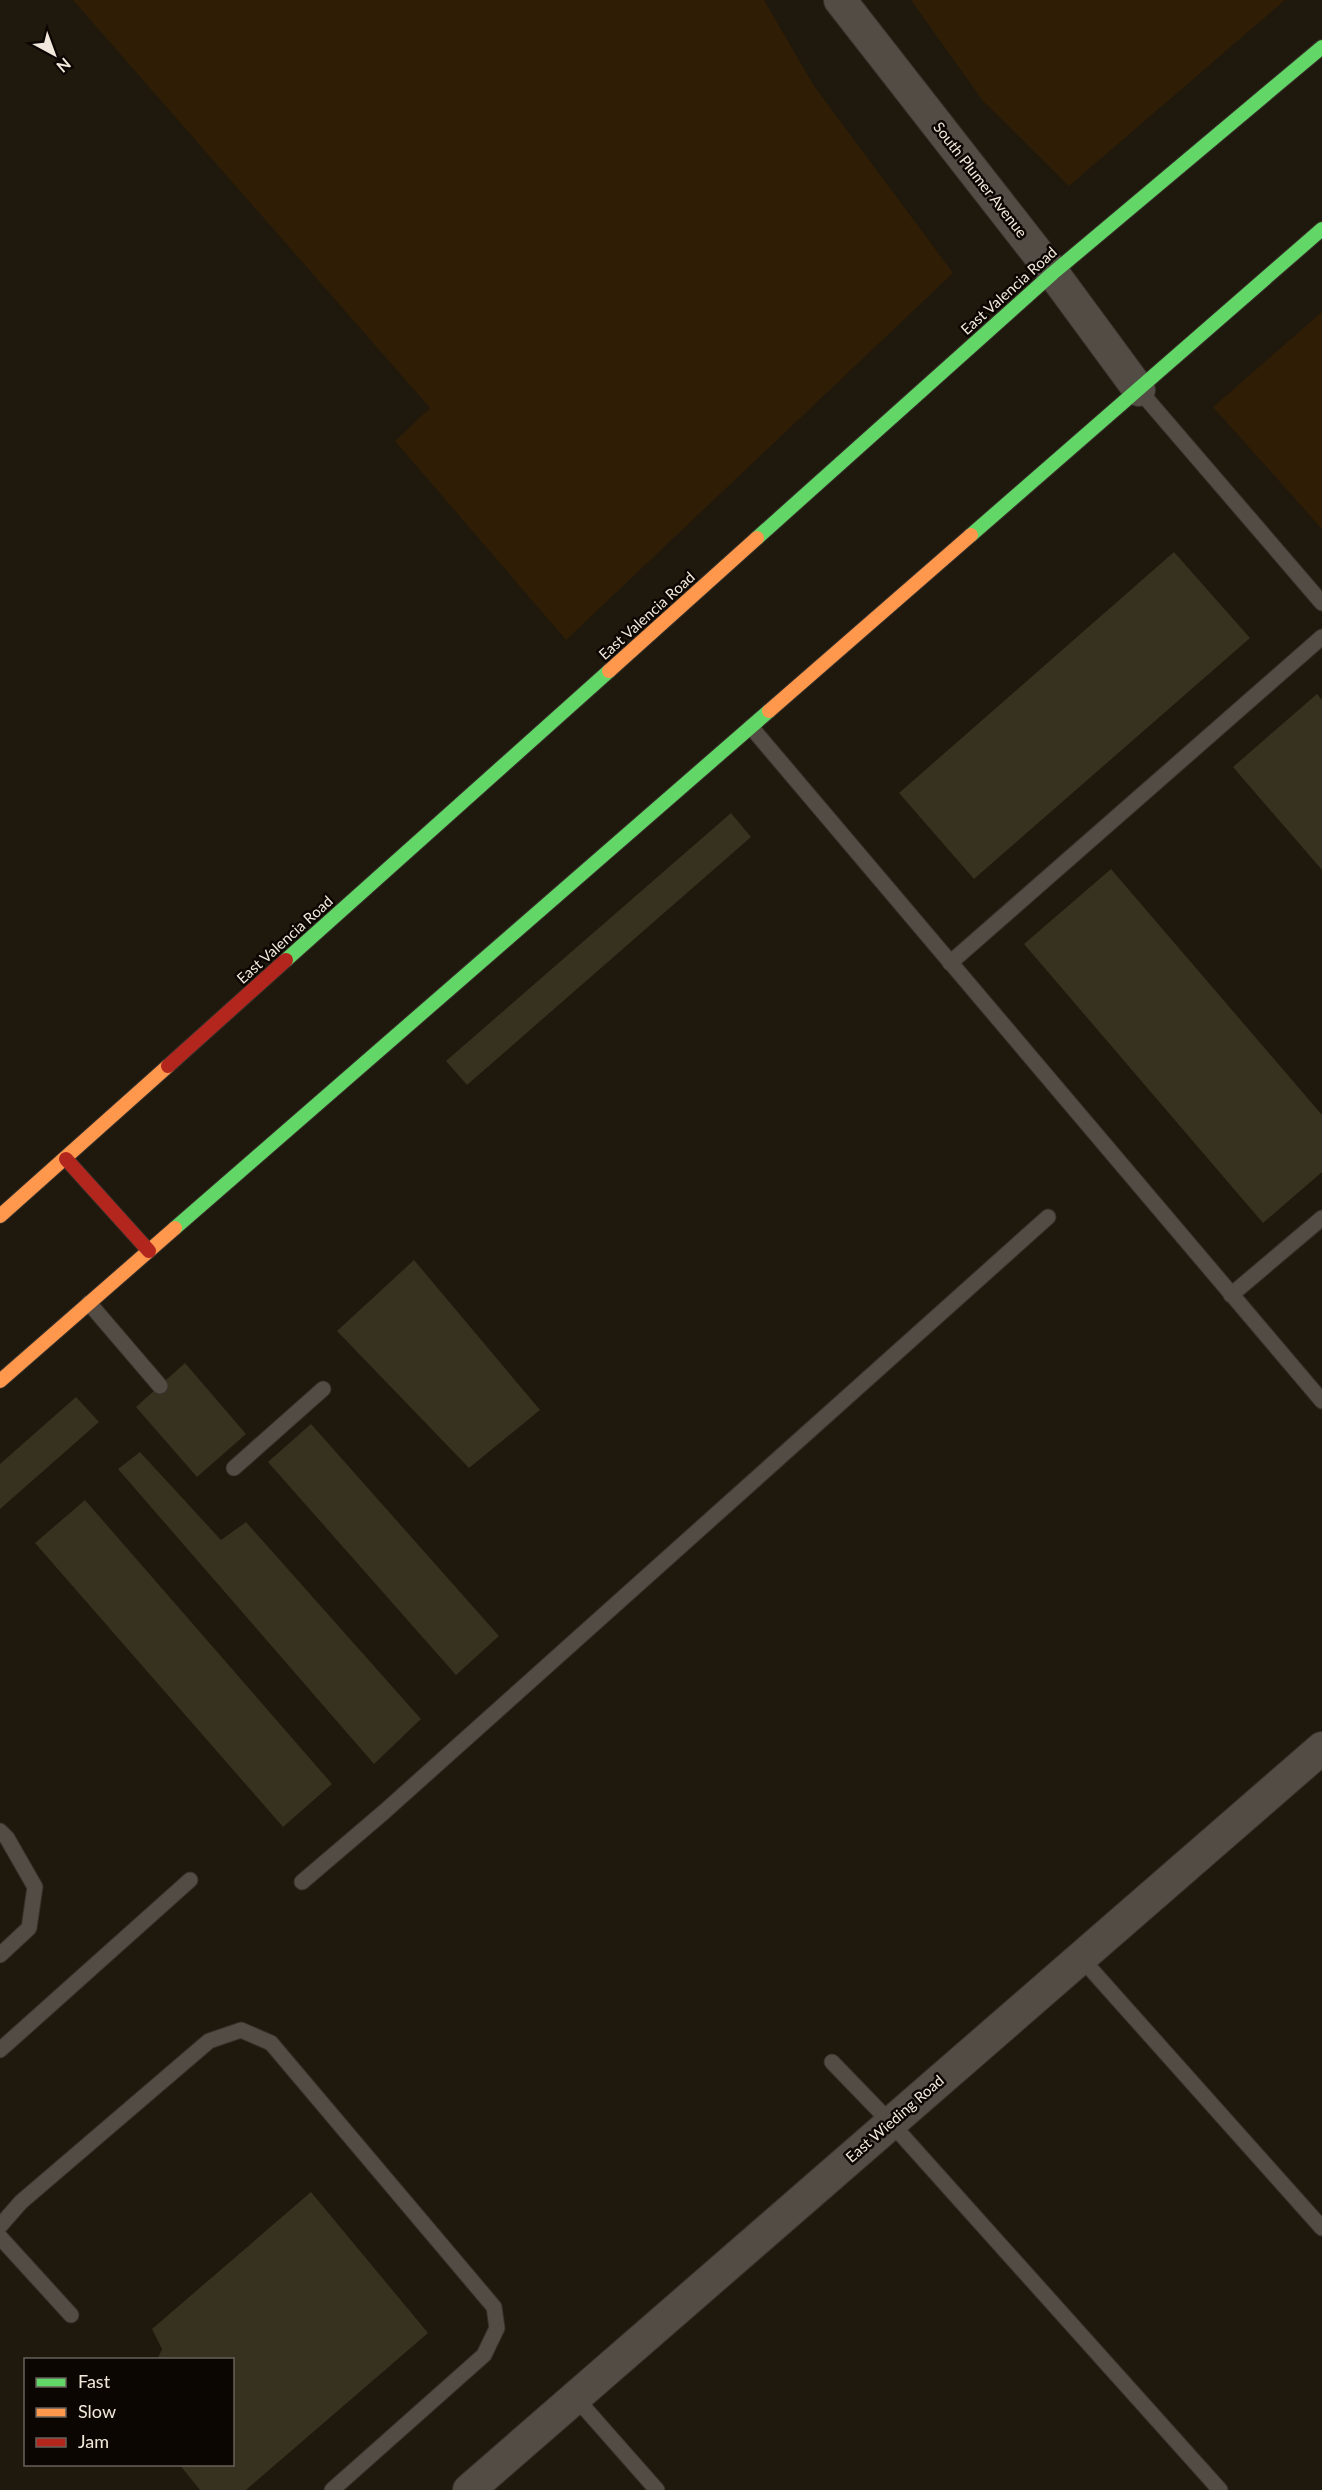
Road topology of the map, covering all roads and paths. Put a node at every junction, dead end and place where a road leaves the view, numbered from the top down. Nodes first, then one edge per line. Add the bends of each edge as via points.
1 (840, 0) edge
2 (1322, 47) edge
3 (1322, 229) edge
4 (1053, 273) junction
5 (1139, 390) junction
6 (1322, 603) edge
7 (1322, 637) edge
8 (751, 727) junction
9 (950, 963) junction
10 (66, 1160) junction
11 (0, 1216) edge
12 (1048, 1217) dead end
13 (1322, 1218) edge
14 (149, 1251) junction
15 (1231, 1295) junction
16 (89, 1303) junction
17 (0, 1381) edge
18 (160, 1386) dead end
19 (323, 1389) dead end
20 (1322, 1401) edge
21 (234, 1468) dead end
22 (1322, 1749) edge
23 (0, 1830) edge
24 (190, 1880) dead end
25 (302, 1882) dead end
26 (0, 1955) edge
27 (1082, 1958) junction
28 (0, 2050) edge
29 (832, 2062) dead end
30 (891, 2123) junction
31 (0, 2226) edge
32 (1322, 2228) edge
33 (0, 2237) edge
34 (71, 2314) dead end
35 (575, 2397) junction
36 (652, 2488) edge
37 (332, 2490) edge
38 (469, 2490) edge
39 (1220, 2490) edge

1 - 4 street, South Plumer Avenue
2 - 4 main road, East Valencia Road
3 - 5 main road
4 - 5 street, South Plumer Avenue
4 - 10 main road, East Valencia Road
5 - 6 lane
5 - 8 main road
7 - 9 lane
8 - 9 lane
8 - 14 main road
9 - 15 lane
10 - 11 main road, East Valencia Road
10 - 14 main road
12 - 25 lane
13 - 15 lane
14 - 16 main road
15 - 20 lane
16 - 17 main road
16 - 18 lane
19 - 21 lane
22 - 27 street, East Wieding Road
23 - 26 lane via 35,1887 29,1928
24 - 28 lane
27 - 30 street, East Wieding Road
27 - 32 lane
29 - 30 lane
30 - 35 street, East Wieding Road
30 - 39 lane
31 - 37 lane via 21,2202 209,2041 241,2030 272,2043 494,2307 497,2328 484,2355
33 - 34 lane
35 - 36 lane
35 - 38 street, East Wieding Road

